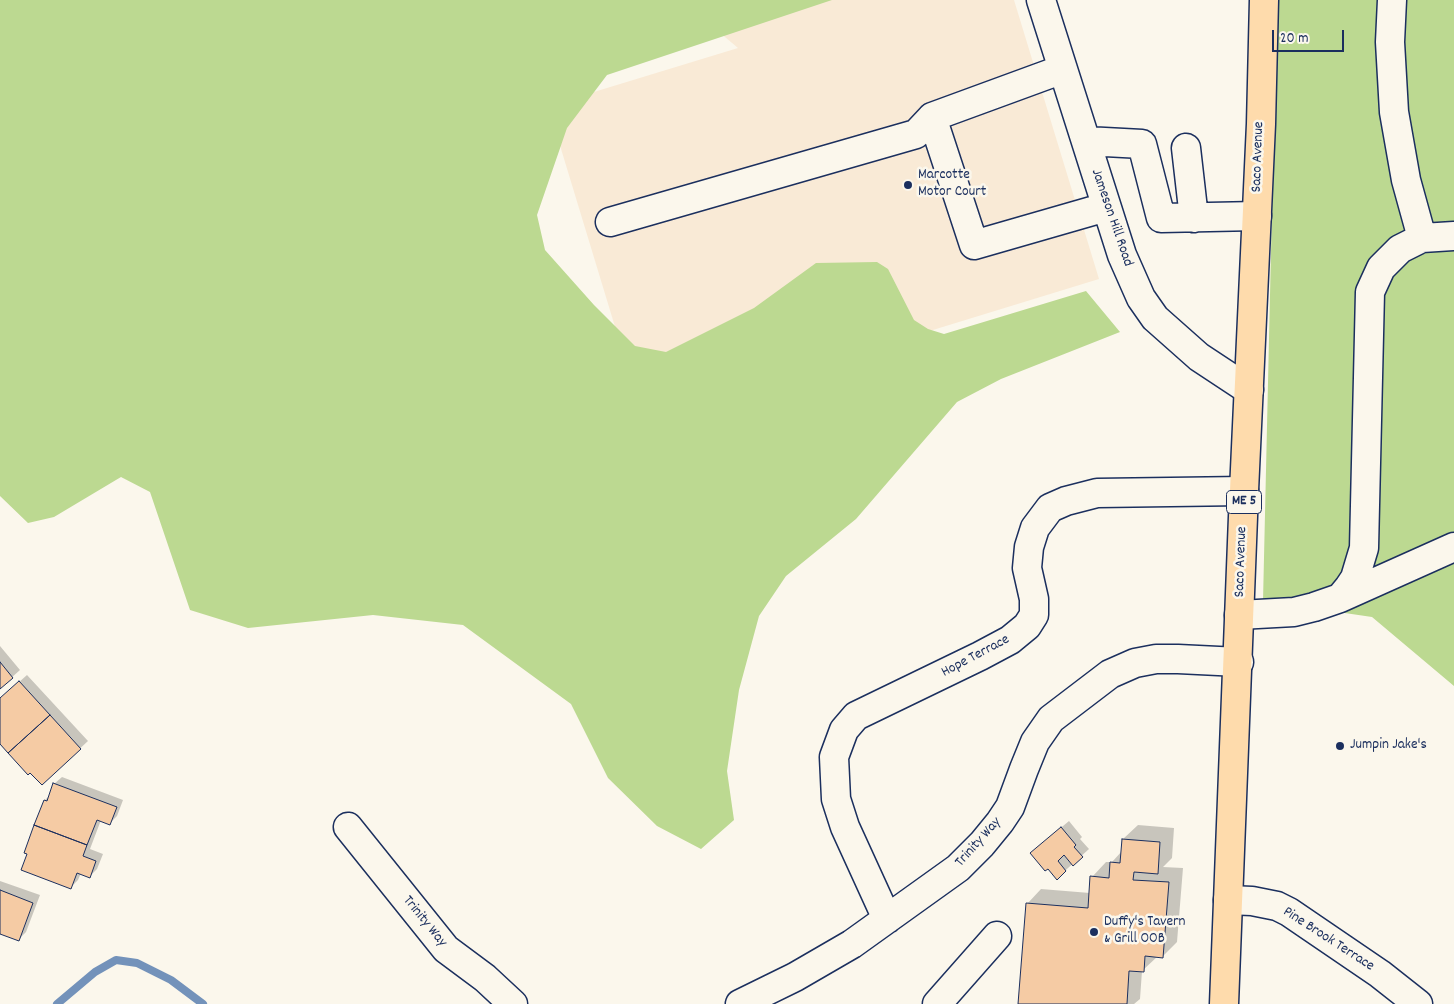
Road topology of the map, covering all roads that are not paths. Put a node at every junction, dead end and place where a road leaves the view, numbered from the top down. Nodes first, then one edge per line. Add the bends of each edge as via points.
1 (1041, 0) edge
2 (1264, 0) edge
3 (1392, 0) edge
4 (1063, 69) junction
5 (932, 118) junction
6 (1086, 141) junction
7 (1186, 148) dead end
8 (1106, 206) junction
9 (1257, 216) junction
10 (1194, 218) junction
11 (610, 222) dead end
12 (1454, 236) edge
13 (1422, 238) junction
14 (1249, 390) junction
15 (1244, 491) junction
16 (1449, 557) edge
17 (1340, 598) junction
18 (1239, 615) junction
19 (1239, 662) junction
20 (348, 827) dead end
21 (1228, 900) junction
22 (886, 919) junction
23 (997, 936) dead end
24 (513, 1004) edge
25 (740, 1004) edge
26 (937, 1004) edge
27 (1224, 1004) edge
28 (1418, 1004) edge

1 - 4 street, Jameson Hill Road
2 - 9 main road, Saco Avenue / ME 5
3 - 13 street via 1390,42 1394,112 1406,180
4 - 5 street
4 - 6 street, Jameson Hill Road
5 - 8 street via 974,245
5 - 11 street via 916,134
6 - 8 street, Jameson Hill Road
6 - 10 street via 1142,144 1160,218
7 - 10 street
8 - 14 street, Jameson Hill Road via 1122,255 1141,298 1155,318 1198,357
9 - 10 street
9 - 14 main road, Saco Avenue / ME 5
12 - 13 street
13 - 17 street via 1400,249 1381,268 1370,292 1364,548 1355,578
14 - 15 main road, Saco Avenue / ME 5
15 - 18 main road, Saco Avenue / ME 5
15 - 22 street, Hope Terrace via 1097,493 1050,508 1035,528 1029,547 1027,568 1034,598 1034,615 1026,626 1010,640 980,656 856,716 844,730 834,757 836,799
16 - 17 street
17 - 18 street via 1294,612
18 - 19 main road, Saco Avenue / ME 5
19 - 21 main road, Saco Avenue / ME 5
19 - 22 street, Trinity Way via 1156,659 1134,663 1110,674 1052,719 1036,742 1010,807 982,844 958,868
20 - 24 street, Trinity Way via 446,949
21 - 27 main road, Saco Avenue / ME 5
21 - 28 street, Pine Brook Terrace via 1252,901 1289,912
22 - 25 street, Trinity Way via 852,944
23 - 26 street

